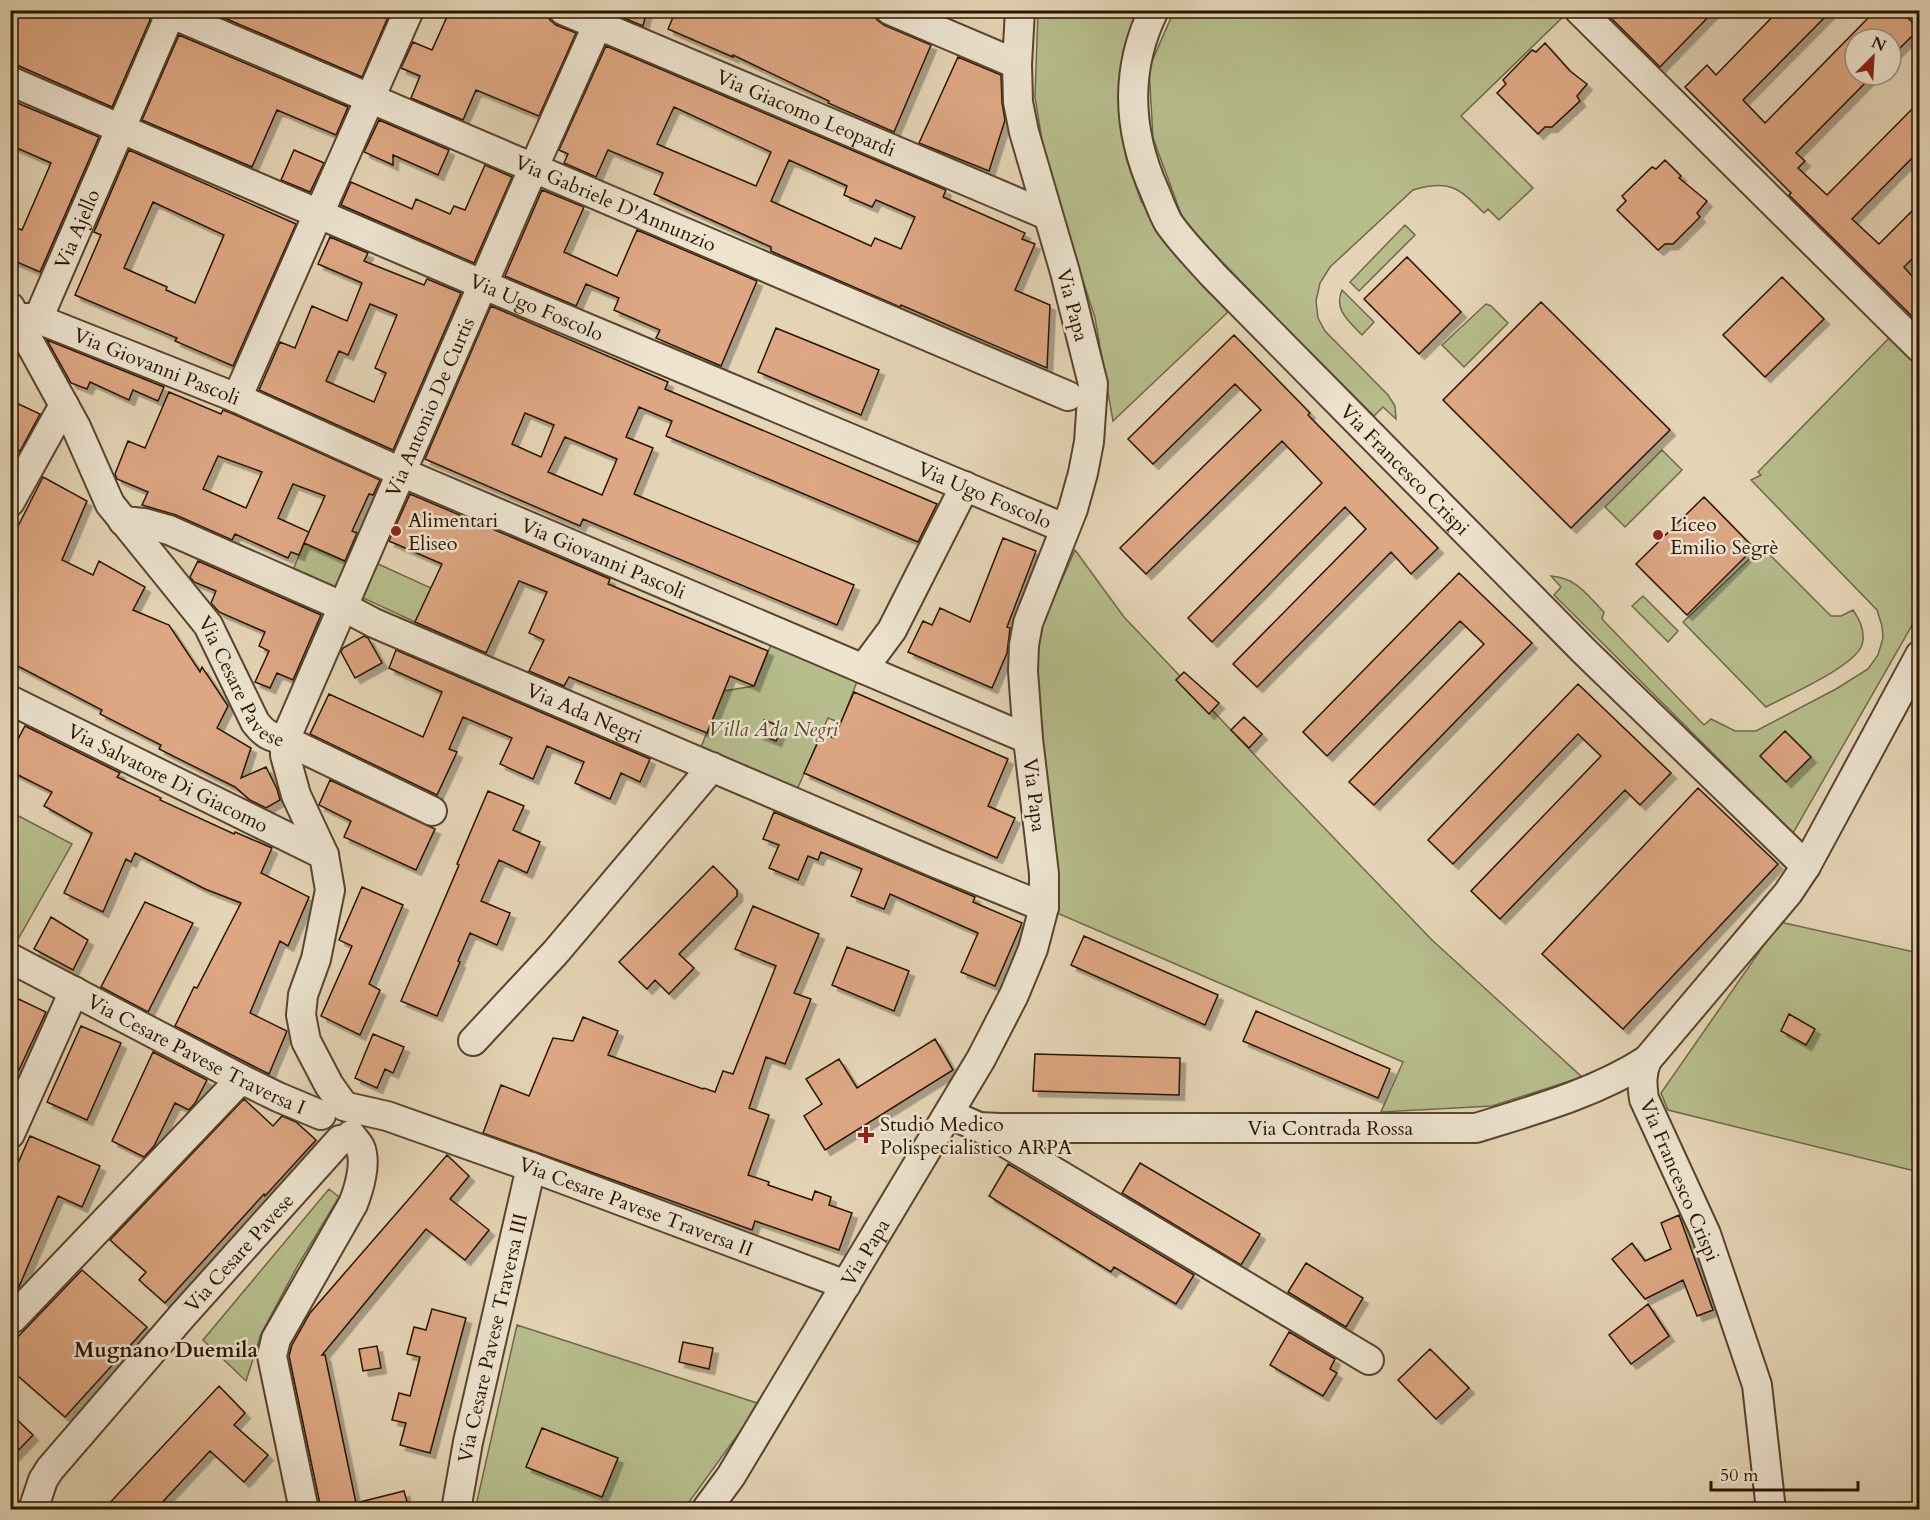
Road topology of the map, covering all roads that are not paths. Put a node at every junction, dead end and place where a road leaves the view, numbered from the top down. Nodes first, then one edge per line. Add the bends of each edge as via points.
1 (409, 10) edge
2 (563, 10) edge
3 (890, 10) edge
4 (1020, 10) edge
5 (1154, 10) edge
6 (1579, 10) edge
7 (169, 12) edge
8 (601, 18) edge
9 (1017, 64) junction
10 (10, 81) edge
11 (370, 99) junction
12 (118, 134) junction
13 (533, 169) junction
14 (320, 210) junction
15 (1047, 215) junction
16 (483, 285) junction
17 (19, 316) edge
18 (1920, 348) edge
19 (1068, 396) dead end
20 (237, 398) junction
21 (64, 405) junction
22 (401, 472) junction
23 (964, 486) junction
24 (10, 502) edge
25 (123, 521) junction
26 (1064, 528) junction
27 (344, 607) junction
28 (1920, 655) edge
29 (862, 669) junction
30 (10, 700) edge
31 (1028, 739) junction
32 (285, 740) junction
33 (712, 767) junction
34 (432, 811) dead end
35 (324, 855) junction
36 (1806, 866) junction
37 (1044, 907) junction
38 (10, 957) edge
39 (74, 991) junction
40 (472, 1041) dead end
41 (1647, 1060) junction
42 (241, 1079) junction
43 (949, 1114) junction
44 (343, 1123) junction
45 (989, 1128) junction
46 (10, 1134) edge
47 (531, 1167) junction
48 (846, 1285) junction
49 (13, 1318) dead end
50 (1369, 1360) dead end
51 (36, 1501) edge
52 (10, 1505) edge
53 (304, 1509) edge
54 (456, 1509) edge
55 (706, 1509) edge
56 (1770, 1509) edge

1 - 11 street
2 - 8 street, Via Giacomo Leopardi
3 - 9 street
4 - 9 street, Via Papa
5 - 36 street, Via Francesco Crispi via 1140,49 1132,109 1143,165 1168,222 1213,275 1568,635
6 - 18 street
7 - 11 street, Via Gabriele D'Annunzio
7 - 12 street, Via Ajello
8 - 13 street, Via Antonio De Curtis
8 - 15 street, Via Giacomo Leopardi
9 - 15 street, Via Papa via 1018,102
10 - 12 street, Via Ugo Foscolo
11 - 13 street, Via Gabriele D'Annunzio
11 - 14 street
12 - 14 street, Via Ugo Foscolo
12 - 17 street, Via Ajello
13 - 16 street, Via Antonio De Curtis
13 - 19 street, Via Gabriele D'Annunzio
14 - 16 street, Via Ugo Foscolo
14 - 20 street
15 - 26 street, Via Papa via 1093,384 1083,473
16 - 22 street, Via Antonio De Curtis
16 - 23 street, Via Ugo Foscolo
17 - 20 street, Via Giovanni Pascoli
17 - 21 street, Via Cesare Pavese
20 - 22 street, Via Giovanni Pascoli
21 - 24 street
21 - 25 street, Via Cesare Pavese via 110,504
22 - 27 street, Via Antonio De Curtis
22 - 29 street, Via Giovanni Pascoli
23 - 26 street, Via Ugo Foscolo
23 - 29 street via 892,630
25 - 27 street, Via Ada Negri via 169,531
25 - 32 street, Via Cesare Pavese via 208,625 263,733
26 - 31 street, Via Papa via 1028,623 1024,645
27 - 32 street, Via Antonio De Curtis
27 - 33 street, Via Ada Negri
28 - 36 street
29 - 31 street, Via Giovanni Pascoli
30 - 35 street, Via Salvatore Di Giacomo
31 - 37 street, Via Papa via 1044,874
32 - 34 street
32 - 35 street, Via Cesare Pavese via 296,795
33 - 37 street, Via Ada Negri
33 - 40 street via 555,953
35 - 44 street, Via Cesare Pavese via 329,897 301,1015 306,1041
36 - 41 street via 1788,893
37 - 43 street, Via Papa via 1033,950 1014,995
38 - 39 street, Via Cesare Pavese Traversa I
39 - 42 street, Via Cesare Pavese Traversa I
39 - 46 street, Via Cesare Pavese Traversa I
41 - 45 street, Via Contrada Rossa via 1548,1106 1476,1128
41 - 56 street, Via Francesco Crispi via 1641,1080 1644,1100 1706,1234 1757,1385
42 - 44 street, Via Cesare Pavese Traversa I
42 - 49 street
43 - 45 street, Via Contrada Rossa
43 - 48 street, Via Papa
44 - 47 street, Via Cesare Pavese Traversa II via 392,1134 424,1130
44 - 51 street, Via Cesare Pavese via 50,1469
44 - 53 street via 360,1148 360,1187 276,1339 272,1356
45 - 50 street, Via Contrada Rossa
47 - 48 street, Via Cesare Pavese Traversa II
47 - 54 street, Via Cesare Pavese Traversa III
48 - 55 street, Via Papa via 731,1476
51 - 52 street

